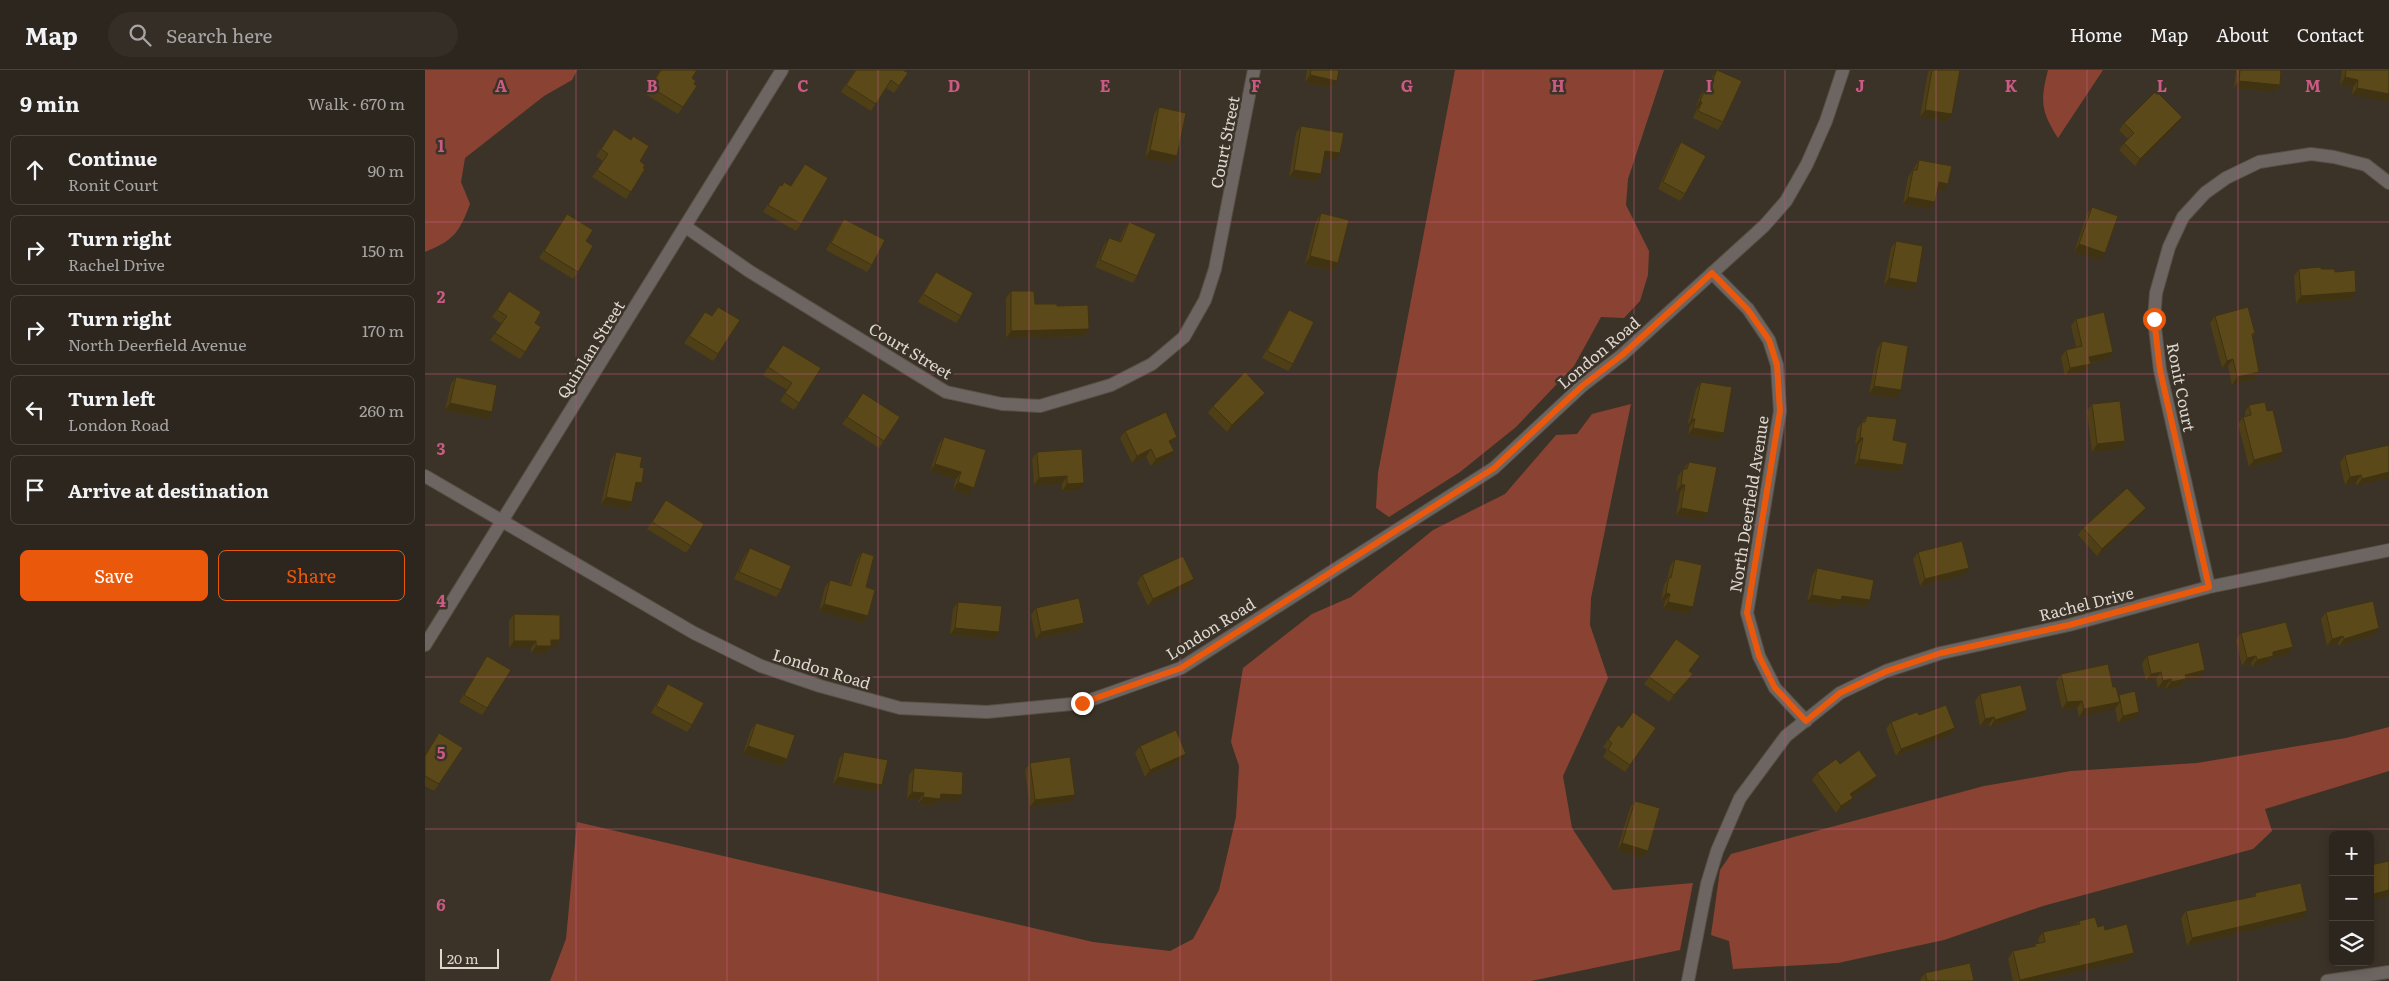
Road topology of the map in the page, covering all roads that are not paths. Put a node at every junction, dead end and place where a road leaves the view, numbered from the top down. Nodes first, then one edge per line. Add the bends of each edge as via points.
1 (782, 70) edge
2 (1254, 70) edge
3 (1843, 70) edge
4 (2389, 184) edge
5 (686, 227) junction
6 (1712, 273) junction
7 (425, 476) edge
8 (500, 522) junction
9 (2389, 550) edge
10 (2209, 587) junction
11 (425, 646) edge
12 (1806, 721) junction
13 (2388, 975) edge
14 (1688, 981) edge
15 (2327, 981) edge

1 - 5 street, Quinlan Street
2 - 5 street, Court Street via 1215,269 1205,300 1184,337 1152,364 1111,384 1040,406 1002,404 946,392 749,271
3 - 6 street, London Road via 1826,121 1786,201 1764,226
4 - 10 street, Ronit Court via 2366,165 2334,156 2311,154 2259,162 2225,178 2205,193 2183,217 2169,247 2156,293 2154,319 2159,361
5 - 8 street, Quinlan Street
6 - 8 street, London Road via 1494,468 1181,668 1082,703 987,712 900,708 820,686 761,666 695,633
6 - 12 street, North Deerfield Avenue via 1748,310 1769,340 1777,365 1780,411 1747,613 1759,656 1775,688
7 - 8 street, London Road
8 - 11 street, Quinlan Street
9 - 10 street, Rachel Drive
10 - 12 street, Rachel Drive via 2069,625 1941,653 1887,671 1840,693
12 - 14 street via 1786,736 1740,798 1707,884
13 - 15 street

